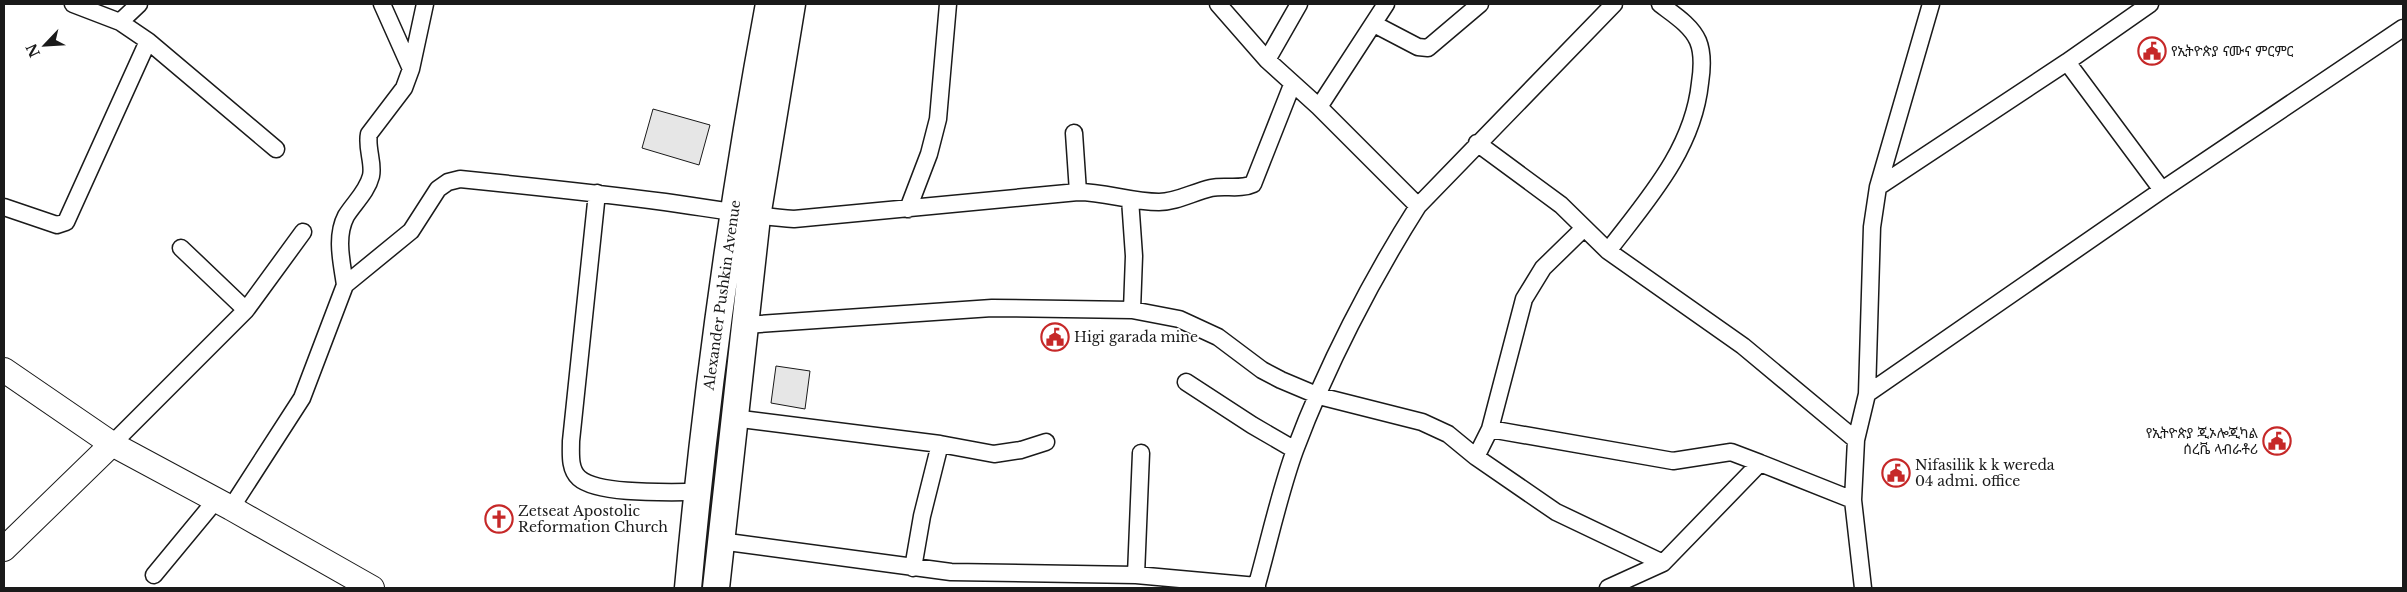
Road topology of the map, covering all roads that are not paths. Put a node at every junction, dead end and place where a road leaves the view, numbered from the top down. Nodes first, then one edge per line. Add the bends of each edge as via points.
1 (73, 4) edge
2 (140, 4) edge
3 (382, 4) edge
4 (425, 4) edge
5 (769, 4) edge
6 (792, 4) edge
7 (948, 4) edge
8 (1218, 4) edge
9 (1299, 4) edge
10 (1386, 4) edge
11 (1480, 4) edge
12 (1614, 4) edge
13 (1660, 4) edge
14 (1931, 4) edge
15 (2150, 4) edge
16 (120, 22) junction
17 (1374, 24) junction
18 (2403, 28) edge
19 (148, 42) junction
20 (1267, 60) junction
21 (2067, 62) junction
22 (411, 69) junction
23 (1292, 84) junction
24 (1319, 107) junction
25 (1074, 133) dead end
26 (1477, 143) junction
27 (276, 149) dead end
28 (1878, 187) junction
29 (2162, 190) junction
30 (1078, 192) junction
31 (597, 193) junction
32 (1130, 199) junction
33 (1418, 206) junction
34 (4, 207) edge
35 (908, 209) junction
36 (745, 214) junction
37 (1583, 229) junction
38 (303, 232) dead end
39 (181, 248) dead end
40 (1608, 251) junction
41 (345, 285) junction
42 (246, 310) junction
43 (1132, 310) junction
44 (745, 325) junction
45 (4, 370) edge
46 (1186, 382) dead end
47 (1867, 394) junction
48 (1318, 396) junction
49 (732, 429) junction
50 (1490, 429) junction
51 (702, 435) junction
52 (1856, 440) junction
53 (1046, 442) dead end
54 (112, 444) junction
55 (940, 444) junction
56 (1295, 450) junction
57 (1141, 453) dead end
58 (1476, 457) junction
59 (1760, 463) junction
60 (697, 492) junction
61 (1854, 500) junction
62 (223, 504) junction
63 (720, 541) junction
64 (4, 549) edge
65 (1663, 562) junction
66 (913, 568) junction
67 (154, 575) dead end
68 (1136, 575) junction
69 (342, 580) edge
70 (1256, 587) edge
71 (372, 588) edge
72 (688, 588) edge
73 (716, 588) edge
74 (1608, 588) edge
75 (1863, 588) edge

1 - 16 street
2 - 16 street
3 - 22 street
4 - 22 street
5 - 36 main road, Alexander Pushkin Avenue
6 - 36 main road, Alexander Pushkin Avenue
7 - 35 street via 938,119 929,154
8 - 20 street
9 - 20 street
10 - 17 street
11 - 17 street via 1428,48 1418,47
12 - 26 street
13 - 40 street via 1684,22 1698,41 1702,67 1698,104 1684,144 1660,184
14 - 28 street
15 - 21 street
16 - 19 street
17 - 24 street
18 - 29 street
19 - 27 street
19 - 34 street via 66,222 57,225
20 - 23 street
21 - 28 street
21 - 29 street
22 - 41 street via 398,98 369,134 367,141 372,174 340,231
23 - 24 street
23 - 32 street via 1253,184 1212,188 1175,200
24 - 33 street
25 - 30 street
26 - 33 street
26 - 37 street via 1561,205
28 - 47 street via 1872,227
29 - 47 street
30 - 32 street
30 - 35 street
31 - 36 street
31 - 41 street via 460,178 448,182 438,189 411,231
31 - 60 street via 571,462 578,477 589,484 629,492
32 - 43 street via 1134,256
33 - 48 street via 1356,314
35 - 36 street via 794,219
36 - 44 main road, Alexander Pushkin Avenue
36 - 51 main road, Alexander Pushkin Avenue
37 - 40 street
37 - 50 street via 1543,268 1524,299
38 - 42 street
39 - 42 street
40 - 52 street via 1743,346
41 - 62 street via 302,398
42 - 54 street
43 - 44 street via 992,308
43 - 48 street via 1179,319 1218,337 1262,370
44 - 49 main road, Alexander Pushkin Avenue
45 - 54 street
46 - 56 street
47 - 52 street
48 - 56 street
48 - 58 street via 1422,422 1448,434
49 - 51 main road
49 - 55 street
49 - 63 main road, Alexander Pushkin Avenue
50 - 58 street
50 - 59 street via 1673,461 1731,452
51 - 60 main road, Alexander Pushkin Avenue
52 - 61 street
53 - 55 street via 994,454
54 - 62 street
54 - 64 street
55 - 66 street
56 - 70 street
57 - 68 street
58 - 65 street via 1556,512
59 - 61 street
59 - 65 street
60 - 72 main road, Alexander Pushkin Avenue
61 - 75 street
62 - 67 street
62 - 69 street
63 - 66 street
63 - 73 main road, Alexander Pushkin Avenue
65 - 74 street
66 - 68 street via 951,572
68 - 70 street
69 - 71 street

